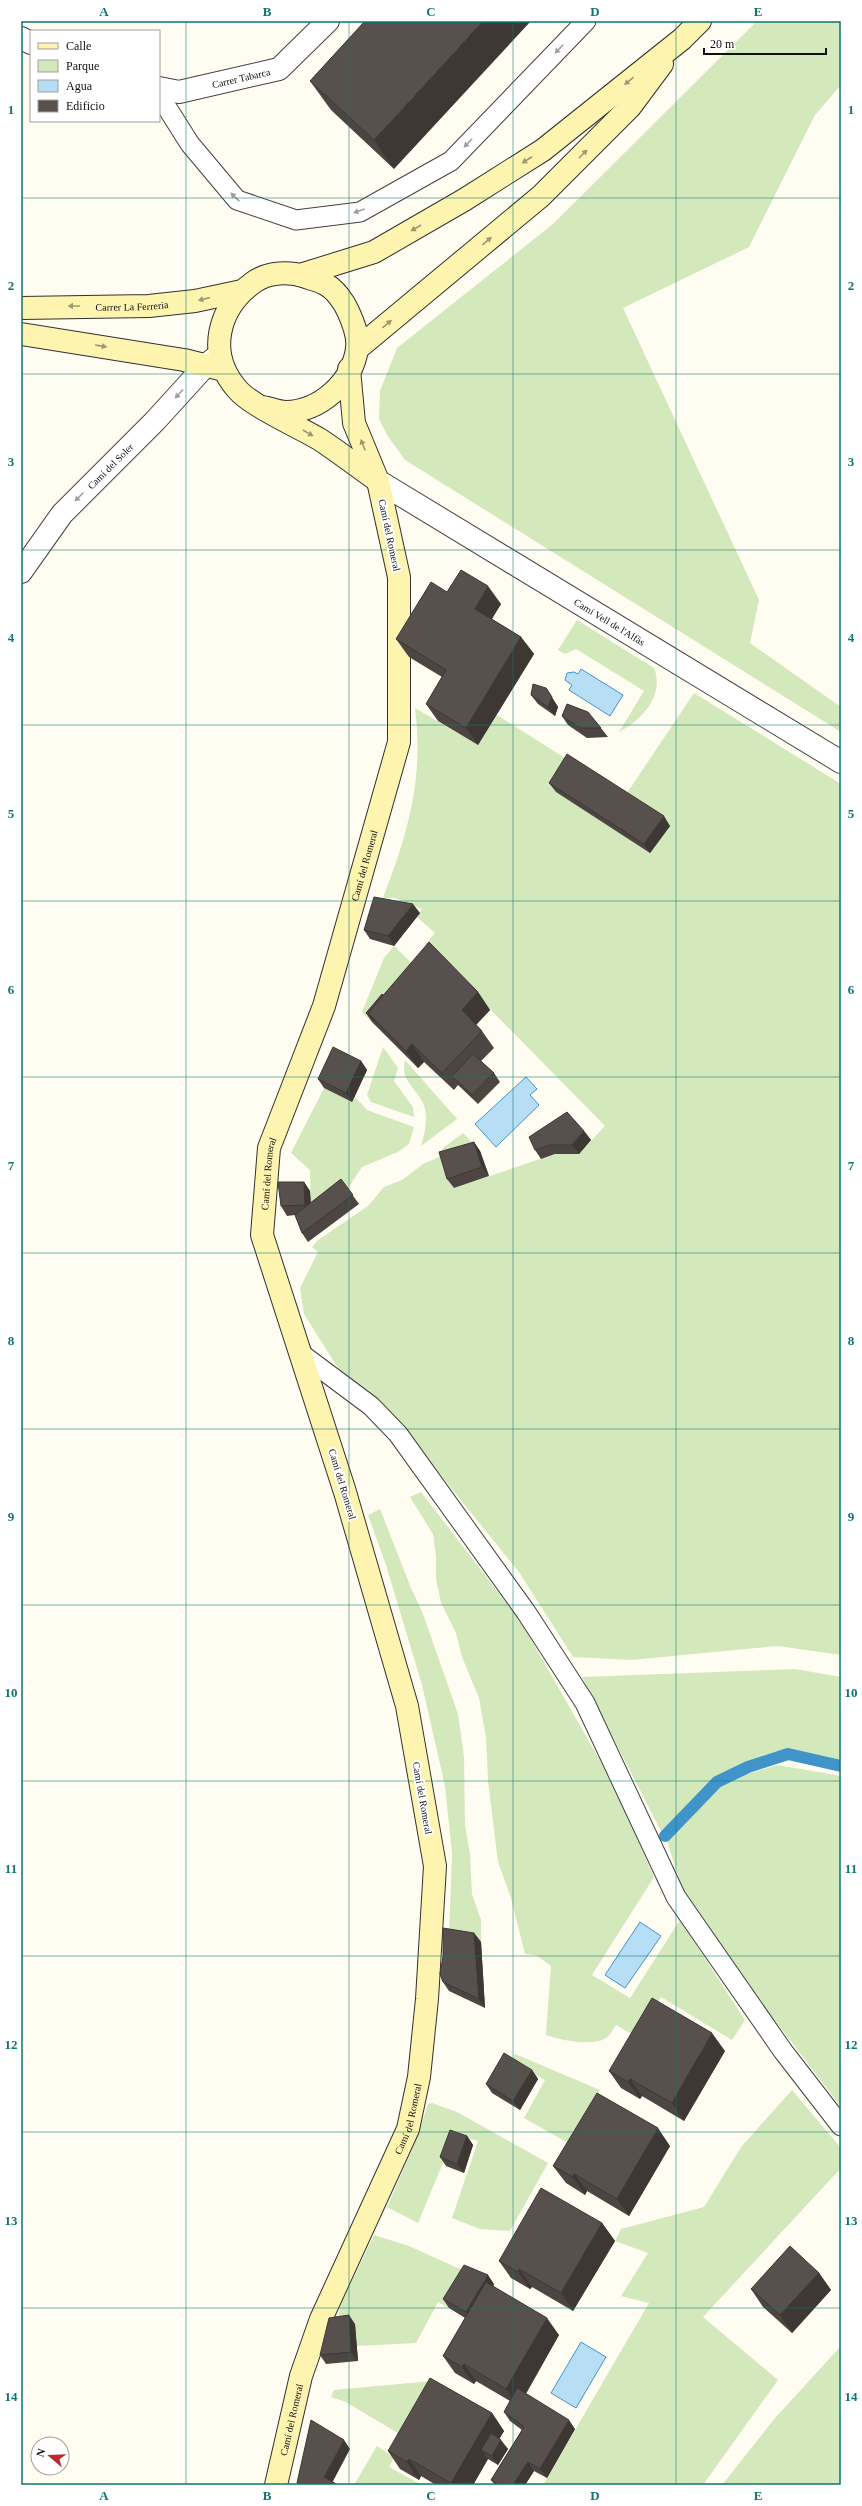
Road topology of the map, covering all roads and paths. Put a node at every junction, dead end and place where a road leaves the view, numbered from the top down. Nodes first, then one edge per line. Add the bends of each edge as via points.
1 (328, 21) edge
2 (586, 21) edge
3 (700, 21) edge
4 (21, 38) edge
5 (682, 39) junction
6 (30, 42) edge
7 (160, 88) edge
8 (160, 97) edge
9 (300, 275) junction
10 (242, 291) junction
11 (21, 308) edge
12 (21, 334) edge
13 (357, 349) junction
14 (217, 362) junction
15 (349, 369) junction
16 (262, 407) junction
17 (378, 481) junction
18 (21, 572) edge
19 (841, 762) edge
20 (300, 1353) junction
21 (841, 2126) edge
22 (276, 2485) edge

1 - 7 street, Carrer Tabarca via 279,69 179,92
2 -> 8 lane via 451,161 360,212 296,220 237,200 190,144
3 - 5 street
4 - 6 street
5 -> 9 street via 543,150 464,200 374,252
13 -> 5 street via 541,196 630,107
9 - 10 street via 270,275 257,280
9 - 13 street via 327,284 344,302 354,324
10 -> 11 street, Carrer La Ferreria via 195,301 149,306
10 - 14 street via 225,314 219,337
12 -> 14 street
13 - 15 street
14 - 16 street via 237,390
14 -> 18 street, Camí del Soler via 62,514
15 - 16 street via 344,382 318,405 286,412
17 -> 15 street, Camí del Romeral via 354,423
16 -> 17 street via 320,440
17 - 19 street, Camí Vell de l'Alfàs
17 - 20 street, Camí del Romeral via 399,577 399,742 324,1006 269,1148 262,1235
20 - 21 lane via 371,1406 398,1434 526,1612 585,1703 676,1897 783,2051
20 - 22 street, Camí del Romeral via 346,1492 407,1706 435,1866 427,1999 419,2077 408,2129 321,2319 301,2376

